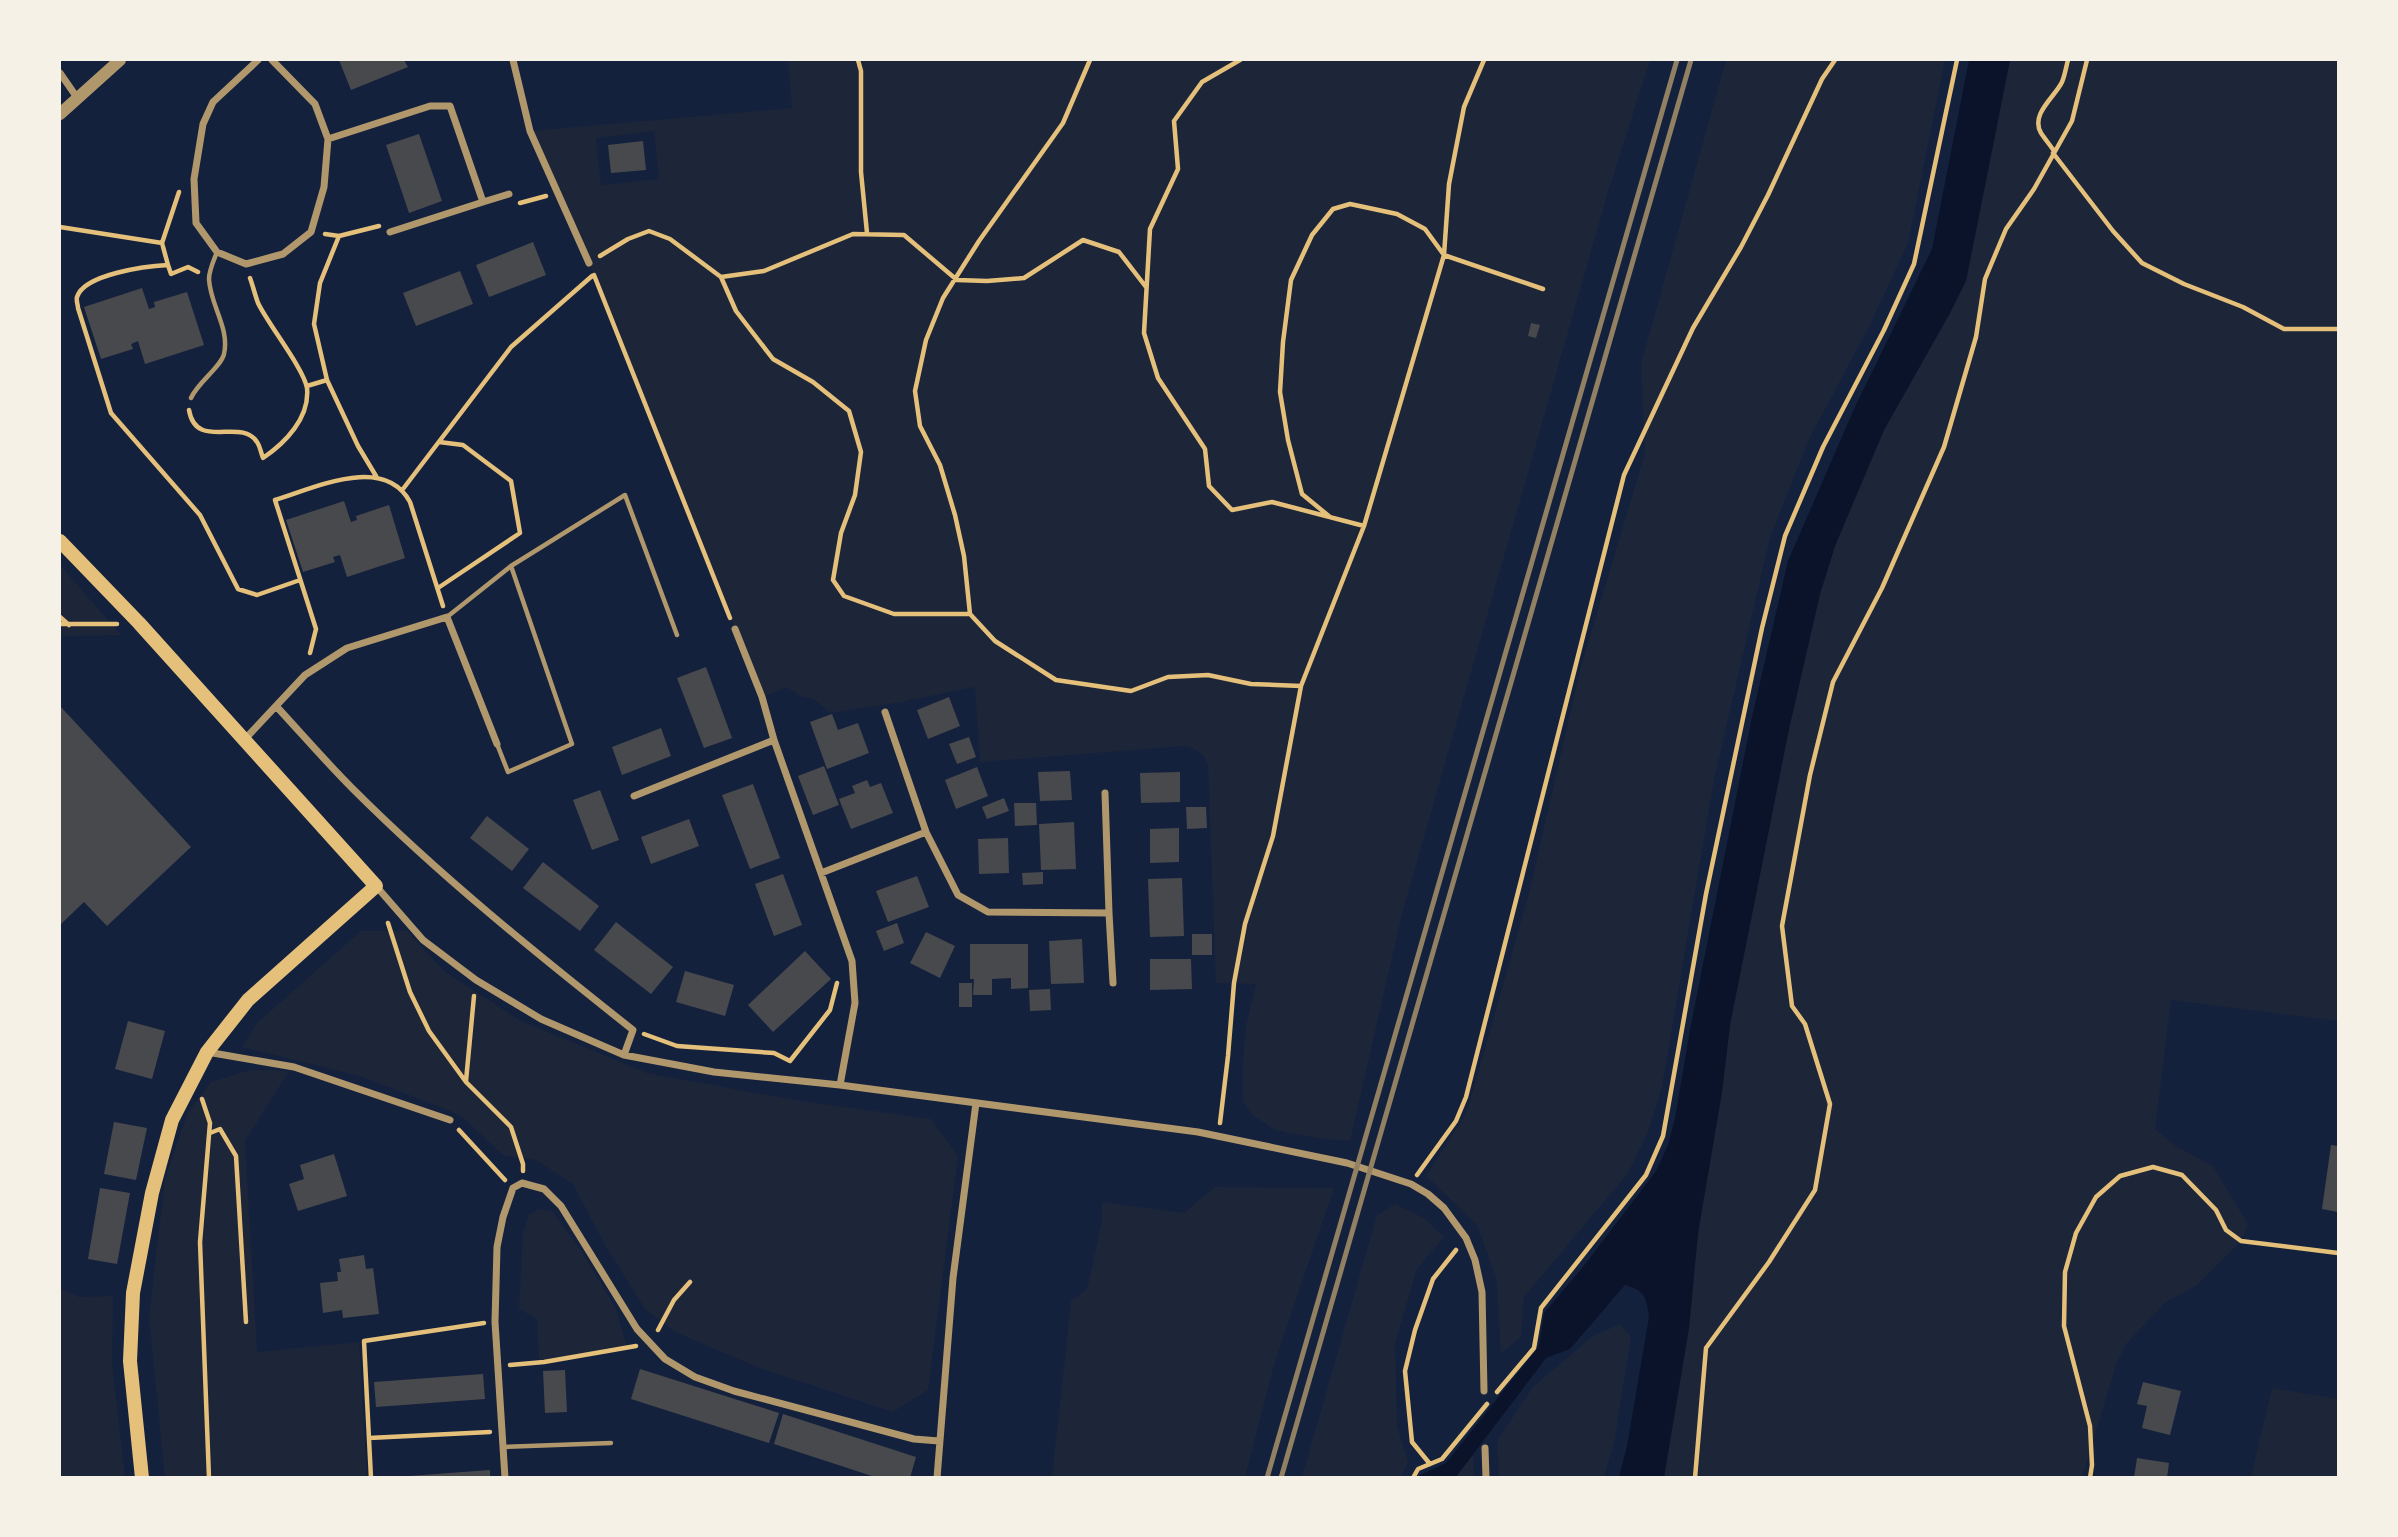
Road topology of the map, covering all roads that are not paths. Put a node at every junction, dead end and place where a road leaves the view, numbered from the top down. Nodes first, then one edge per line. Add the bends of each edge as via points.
1 (120, 60) edge
2 (258, 60) edge
3 (272, 60) edge
4 (513, 60) edge
5 (60, 73) edge
6 (78, 99) junction
7 (60, 114) edge
8 (328, 139) junction
9 (509, 194) road end
10 (483, 202) junction
11 (390, 232) road end
12 (217, 252) junction
13 (589, 263) road end
14 (191, 398) road end
15 (60, 541) edge
16 (511, 566) junction
17 (447, 617) junction
18 (735, 629) road end
19 (677, 635) dead end
20 (276, 706) junction
21 (885, 712) dead end
22 (244, 740) junction
23 (774, 740) junction
24 (497, 744) joint
25 (1105, 793) dead end
26 (634, 796) dead end
27 (926, 832) junction
28 (821, 873) junction
29 (376, 886) junction
30 (1109, 913) junction
31 (1113, 983) dead end
32 (207, 1052) junction
33 (624, 1055) junction
34 (840, 1085) junction
35 (976, 1103) junction
36 (450, 1120) road end
37 (1484, 1391) dead end
38 (939, 1441) junction
39 (611, 1443) dead end
40 (504, 1447) junction
41 (1485, 1448) dead end
42 (142, 1478) edge
43 (505, 1478) edge
44 (937, 1478) edge
45 (1486, 1478) edge

1 - 6 street
2 - 12 street via 213,102 203,124 194,179 196,223
3 - 8 street via 315,104
4 - 13 street via 530,131
5 - 6 street
6 - 7 street
8 - 10 street via 430,106 450,106
8 - 12 street via 324,187 311,232 284,254 246,264
9 - 10 street
10 - 11 street
12 - 14 lane via 209,277 225,335 224,357
15 - 22 main road
16 - 17 lane
16 - 19 lane via 625,495
16 - 24 lane via 572,744 508,772
17 - 20 street via 347,648 305,676
17 - 24 street
18 - 23 street
20 - 22 street
20 - 33 street via 353,789 438,867 633,1030
21 - 27 street
22 - 29 main road
23 - 26 street
23 - 28 street
25 - 30 street
27 - 28 street
27 - 30 street via 958,895 988,912
28 - 34 street via 852,961 855,1003
29 - 32 main road via 248,1000
29 - 33 street via 423,940 475,980 541,1019
30 - 31 street
32 - 36 street via 294,1067
32 - 42 main road via 172,1120 133,1293 130,1361
33 - 34 street via 714,1072
34 - 35 street
35 - 37 street via 1218,1135 1347,1163 1429,1194 1466,1238 1475,1260 1482,1292
35 - 38 street via 953,1278
38 - 40 street via 914,1440 734,1391 695,1377 665,1359 637,1329 561,1206 544,1189 522,1183 513,1188 497,1247 495,1322
38 - 44 street
39 - 40 lane
40 - 43 street
41 - 45 street

